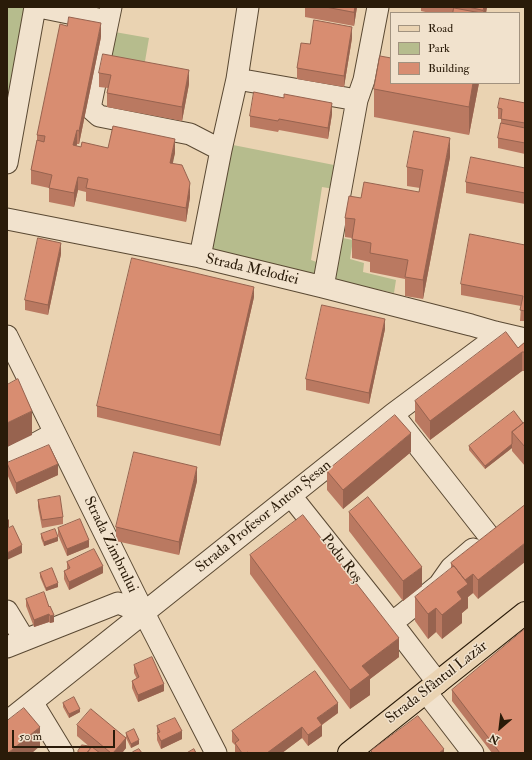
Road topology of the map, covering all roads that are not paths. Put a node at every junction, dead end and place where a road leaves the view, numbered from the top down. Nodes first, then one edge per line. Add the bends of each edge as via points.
1 (35, 7) edge
2 (39, 7) edge
3 (248, 7) edge
4 (378, 7) edge
5 (109, 14) edge
6 (237, 79) junction
7 (357, 100) junction
8 (221, 150) junction
9 (7, 163) edge
10 (7, 219) edge
11 (200, 258) junction
12 (323, 286) junction
13 (495, 332) junction
14 (525, 339) edge
15 (9, 344) edge
16 (393, 414) junction
17 (55, 433) junction
18 (7, 459) edge
19 (291, 496) junction
20 (7, 611) edge
21 (144, 613) junction
22 (525, 613) edge
23 (392, 623) junction
24 (16, 643) edge
25 (432, 687) junction
26 (32, 702) junction
27 (7, 722) edge
28 (63, 753) edge
29 (216, 753) edge
30 (348, 753) edge
31 (473, 753) edge

1 - 9 street
2 - 5 street
3 - 6 street
4 - 7 street via 364,80
5 - 8 street via 90,108 99,116 190,134
6 - 7 street
6 - 8 street
7 - 12 street
8 - 11 street
10 - 11 street, Strada Melodiei
11 - 12 street, Strada Melodiei
12 - 13 street, Strada Melodiei
13 - 14 street
13 - 16 street, Strada Profesor Anton Șesan via 494,339
15 - 17 street, Strada Zimbrului
16 - 19 street, Strada Profesor Anton Șesan
16 - 23 street via 497,530 450,568 439,585
17 - 18 street
17 - 21 street, Strada Zimbrului
19 - 21 street, Strada Profesor Anton Șesan
19 - 23 street, Podu Roș
20 - 24 street
21 - 24 street via 118,603
21 - 26 street, Strada Profesor Anton Șesan
21 - 29 street, Strada Zimbrului
22 - 25 main road, Strada Sfântul Lazăr
23 - 25 street, Podu Roș
25 - 30 main road, Strada Sfântul Lazăr
25 - 31 street, Podu Roș
26 - 27 street, Strada Profesor Anton Șesan
26 - 28 street

